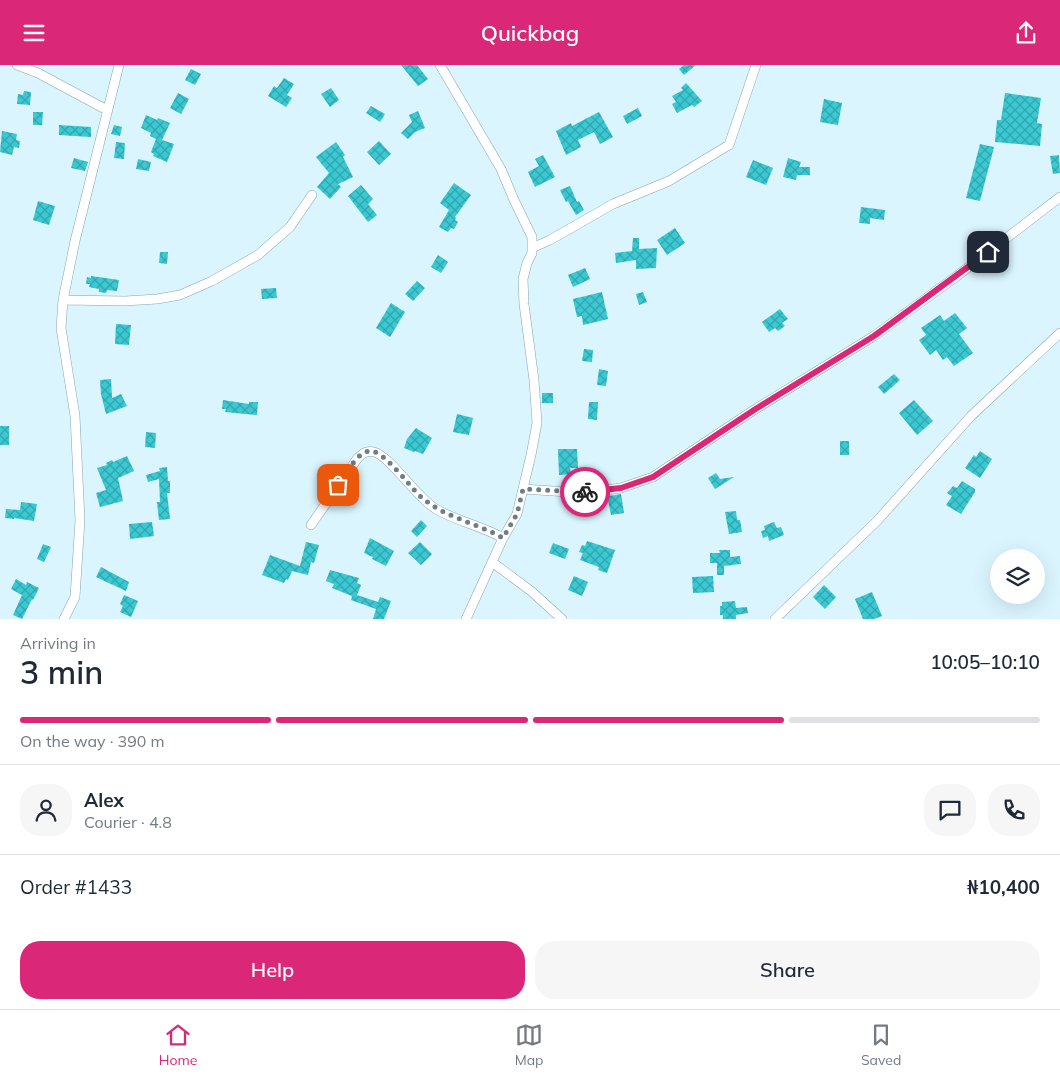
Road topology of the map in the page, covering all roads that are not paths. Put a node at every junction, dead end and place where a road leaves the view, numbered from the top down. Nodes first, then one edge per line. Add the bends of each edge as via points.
1 (16, 65) edge
2 (119, 65) edge
3 (440, 65) edge
4 (756, 65) edge
5 (107, 110) junction
6 (312, 195) dead end
7 (1060, 197) edge
8 (532, 248) junction
9 (63, 300) junction
10 (1060, 333) edge
11 (523, 489) junction
12 (311, 525) dead end
13 (503, 538) junction
14 (492, 562) junction
15 (64, 619) edge
16 (466, 619) edge
17 (562, 619) edge
18 (775, 619) edge

1 - 5 street via 38,73
2 - 5 street
3 - 8 street via 501,169 532,237
4 - 8 street via 730,145 669,181 613,204
5 - 9 street
6 - 9 street via 290,227 258,255 180,295 125,301
7 - 11 street via 874,336 653,477 621,488 583,493
8 - 11 street via 523,279 537,423
9 - 15 street via 61,327 75,416 80,520 75,597
10 - 18 street via 971,416 877,521
11 - 13 street via 517,514
12 - 13 street via 357,459 364,452 373,451 435,509
13 - 14 street
14 - 16 street
14 - 17 street

